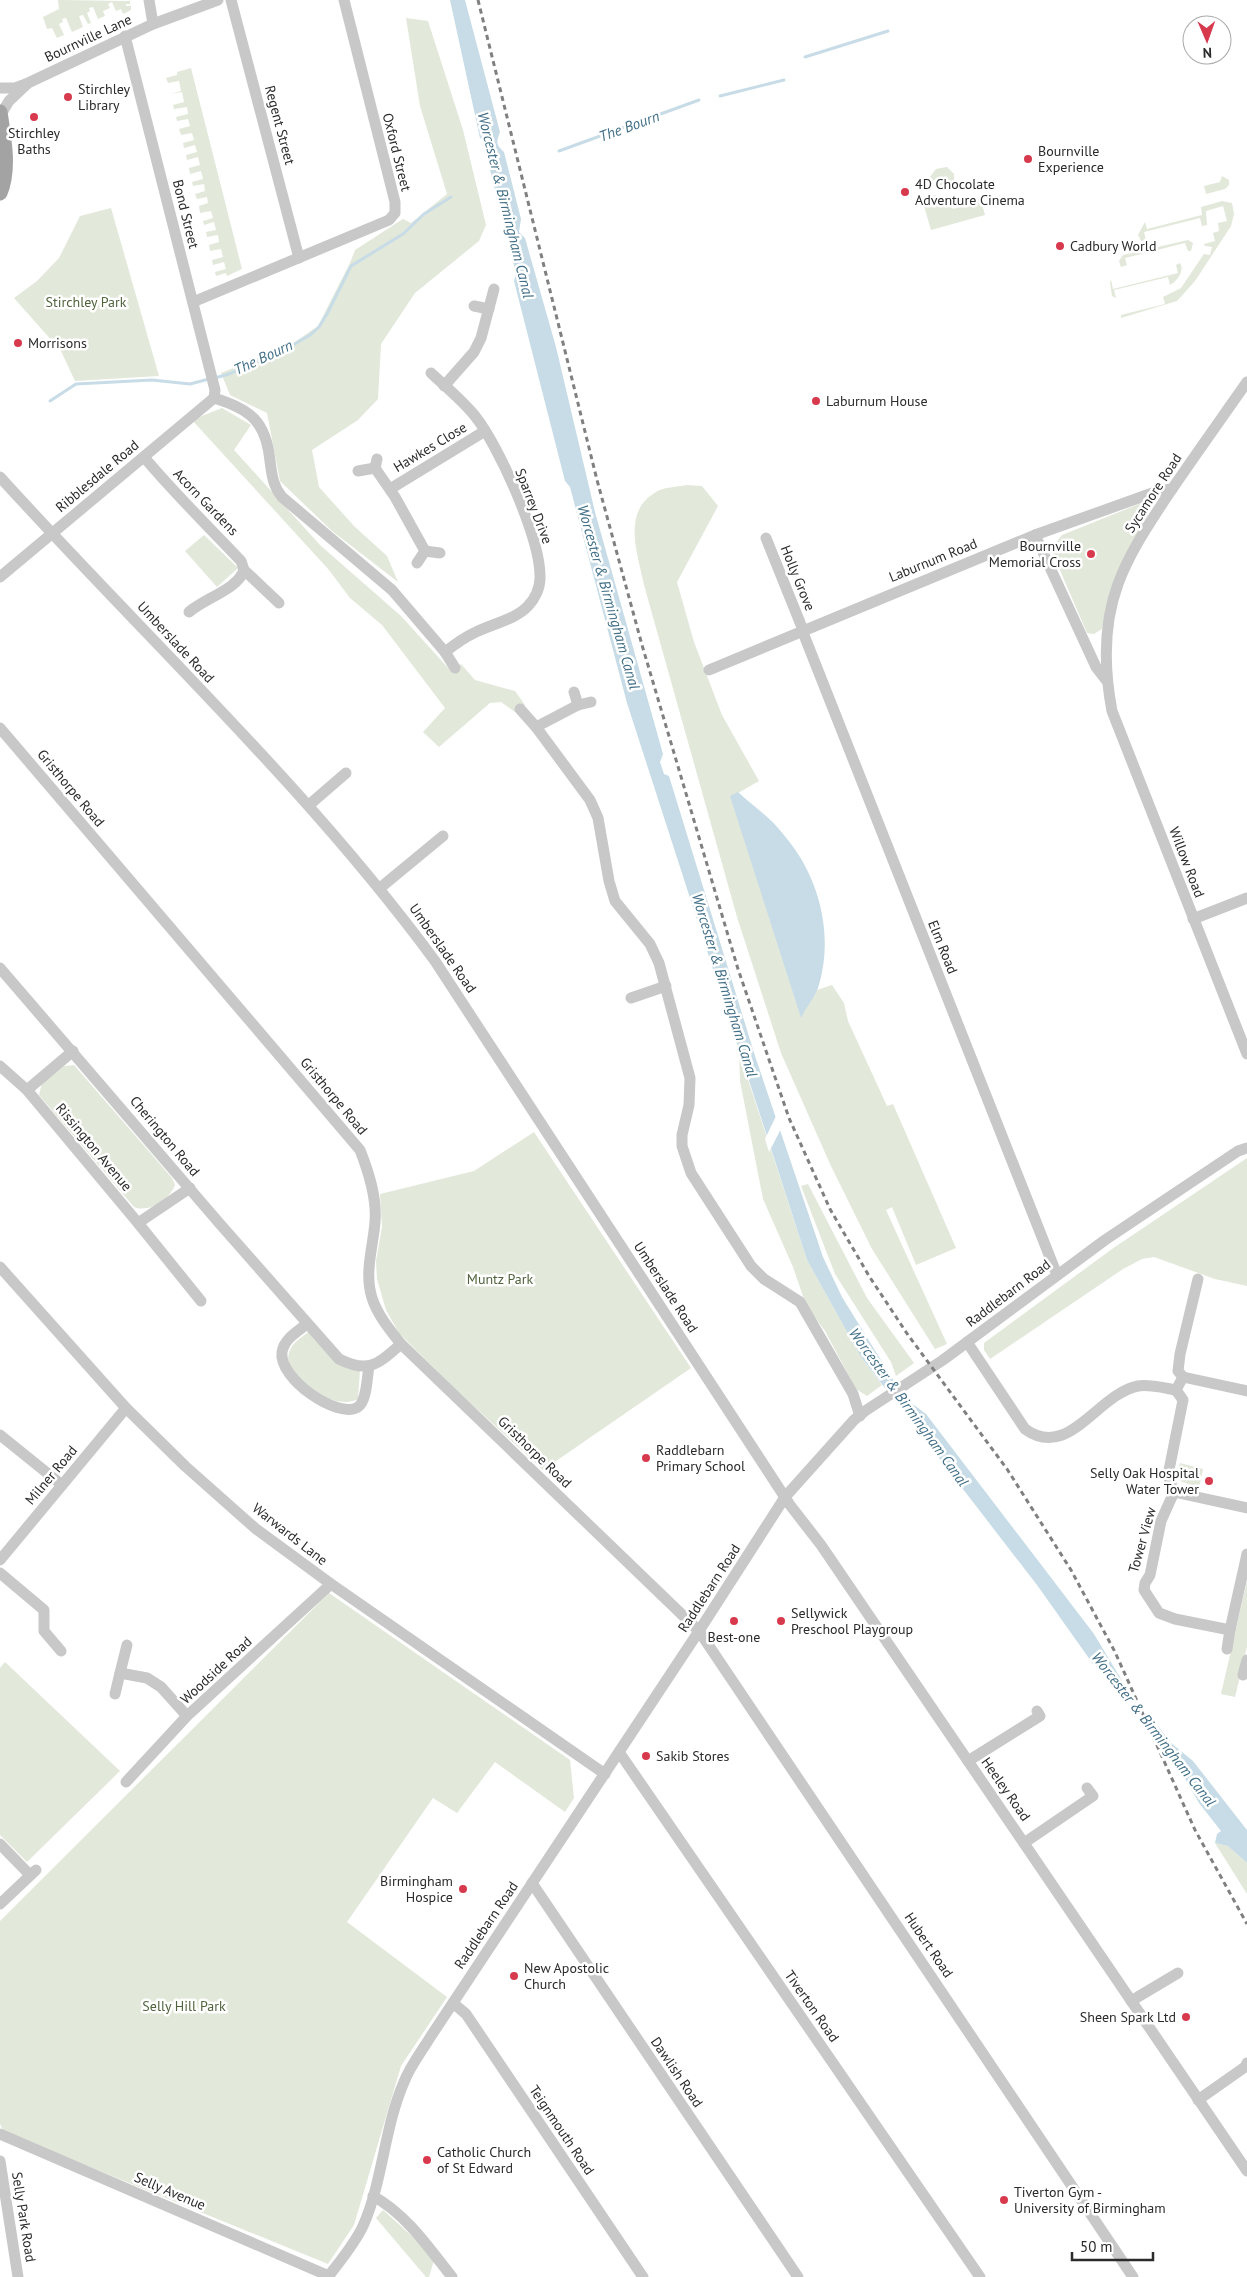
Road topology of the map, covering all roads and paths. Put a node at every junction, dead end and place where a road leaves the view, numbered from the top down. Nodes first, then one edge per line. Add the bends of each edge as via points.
1 (149, 0) edge
2 (218, 0) edge
3 (231, 0) edge
4 (344, 0) edge
5 (153, 24) junction
6 (125, 36) junction
7 (28, 83) junction
8 (0, 88) edge
9 (0, 114) edge
10 (0, 194) edge
11 (299, 258) junction
12 (494, 289) dead end
13 (193, 302) junction
14 (474, 306) dead end
15 (489, 309) junction
16 (431, 373) dead end
17 (1247, 382) edge
18 (444, 386) junction
19 (214, 394) junction
20 (485, 431) junction
21 (144, 457) junction
22 (358, 472) dead end
23 (0, 477) edge
24 (390, 489) junction
25 (1172, 489) junction
26 (53, 533) junction
27 (1035, 535) junction
28 (766, 538) dead end
29 (425, 551) junction
30 (440, 553) dead end
31 (417, 563) dead end
32 (244, 570) junction
33 (0, 577) edge
34 (279, 603) dead end
35 (189, 612) dead end
36 (802, 630) junction
37 (1108, 631) joint
38 (445, 652) junction
39 (455, 668) dead end
40 (709, 670) dead end
41 (1106, 680) junction
42 (574, 692) dead end
43 (591, 702) dead end
44 (578, 705) junction
45 (520, 710) dead end
46 (536, 727) junction
47 (0, 728) edge
48 (346, 773) dead end
49 (309, 805) junction
50 (443, 836) dead end
51 (380, 888) junction
52 (1247, 898) edge
53 (1193, 920) junction
54 (0, 968) edge
55 (666, 986) junction
56 (629, 1001) dead end
57 (73, 1051) junction
58 (1247, 1054) edge
59 (0, 1066) edge
60 (27, 1090) junction
61 (1247, 1148) edge
62 (190, 1188) junction
63 (138, 1223) junction
64 (0, 1267) edge
65 (1057, 1275) junction
66 (1198, 1280) dead end
67 (201, 1301) dead end
68 (307, 1324) junction
69 (967, 1342) junction
70 (401, 1344) junction
71 (369, 1366) junction
72 (1183, 1377) junction
73 (1176, 1390) junction
74 (1247, 1391) edge
75 (126, 1408) junction
76 (860, 1416) junction
77 (0, 1435) edge
78 (62, 1485) junction
79 (1174, 1492) junction
80 (785, 1497) junction
81 (1247, 1508) edge
82 (1247, 1554) edge
83 (0, 1560) edge
84 (0, 1573) edge
85 (331, 1584) junction
86 (1230, 1630) junction
87 (699, 1631) junction
88 (126, 1645) dead end
89 (1227, 1649) dead end
90 (61, 1651) dead end
91 (1247, 1660) edge
92 (120, 1673) junction
93 (1243, 1675) dead end
94 (115, 1694) dead end
95 (1037, 1711) dead end
96 (187, 1716) junction
97 (619, 1752) junction
98 (968, 1761) junction
99 (605, 1774) junction
100 (126, 1782) dead end
101 (1087, 1788) dead end
102 (1024, 1843) junction
103 (0, 1844) edge
104 (532, 1883) junction
105 (0, 1904) edge
106 (1178, 1973) dead end
107 (1131, 2001) junction
108 (452, 2003) junction
109 (1246, 2067) edge
110 (1198, 2100) junction
111 (0, 2134) edge
112 (0, 2161) edge
113 (1247, 2171) edge
114 (373, 2196) junction
115 (328, 2276) edge
116 (18, 2277) edge
117 (452, 2277) edge
118 (643, 2277) edge
119 (798, 2277) edge
120 (980, 2277) edge
121 (1133, 2277) edge

1 - 5 street
2 - 5 street, Bournville Lane
3 - 11 street, Regent Street
4 - 11 street, Oxford Street via 395,202 395,213 390,220
5 - 6 street, Bournville Lane
6 - 7 street, Bournville Lane
6 - 13 street, Bond Street
7 - 8 street, Bournville Lane via 15,88
7 - 9 street, Bournville Lane
9 - 10 main road via 5,156 4,184
11 - 13 street, Oxford Street
12 - 15 street
13 - 19 street, Bond Street
14 - 15 street
15 - 18 street via 474,352
16 - 18 street, Sparrey Drive
17 - 25 street, Sycamore Road
18 - 20 street, Sparrey Drive via 474,415
19 - 21 street, Ribblesdale Road
19 - 38 street via 249,412 260,424 267,439 274,487 282,497 392,590
20 - 24 street, Hawkes Close
20 - 38 street, Sparrey Drive via 529,529 540,579 537,593 521,612 473,633
21 - 26 street, Ribblesdale Road
21 - 32 street, Acorn Gardens via 173,492 241,561
22 - 24 street, Hawkes Close via 376,464
23 - 26 street, Umberslade Road
24 - 29 street, Hawkes Close
25 - 27 street, Laburnum Road via 1158,491
25 - 37 street, Sycamore Road via 1129,559 1118,584
26 - 33 street, Ribblesdale Road
26 - 49 street, Umberslade Road
27 - 36 street, Laburnum Road
27 - 41 street, Willow Road via 1096,667
28 - 36 street, Holly Grove
29 - 30 street
29 - 31 street
32 - 34 street, Acorn Gardens
32 - 35 street via 242,577 229,588
36 - 40 street, Laburnum Road
36 - 65 street, Elm Road
37 - 41 street, Willow Road
38 - 39 street
41 - 53 street, Willow Road via 1112,711
42 - 44 street
43 - 44 street
44 - 46 street
45 - 46 street
46 - 55 street via 590,800 598,818 615,901 650,944
47 - 70 street, Gristhorpe Road via 360,1150 370,1177 375,1210 368,1260 372,1298 382,1320
48 - 49 street
49 - 51 street, Umberslade Road
50 - 51 street
51 - 80 street, Umberslade Road via 452,985
52 - 53 street
53 - 58 street, Willow Road
54 - 57 street, Cherington Road
55 - 56 street
55 - 76 street via 690,1078 682,1146 691,1173 751,1266 764,1279 800,1302 853,1394
57 - 60 street
57 - 62 street, Cherington Road
59 - 60 street, Rissington Avenue
60 - 63 street, Rissington Avenue
61 - 65 street, Raddlebarn Road
62 - 63 street
62 - 68 street, Cherington Road
63 - 67 street, Rissington Avenue
64 - 75 street, Warwards Lane
65 - 69 street, Raddlebarn Road
66 - 72 street via 1180,1354 1178,1371
68 - 71 street, Cherington Road via 339,1359 355,1367
68 - 71 street via 288,1338 282,1350 282,1360 294,1380 311,1396 343,1408 360,1406
69 - 73 street via 1025,1429 1039,1437 1065,1435 1106,1403 1138,1386
69 - 76 street, Raddlebarn Road
70 - 71 street via 381,1361
70 - 87 street, Gristhorpe Road
72 - 73 street
72 - 74 street
73 - 79 street via 1183,1400 1168,1475
75 - 78 street, Milner Road
75 - 85 street, Warwards Lane via 256,1529
76 - 80 street, Raddlebarn Road
77 - 78 street
78 - 83 street, Milner Road
79 - 81 street
79 - 86 street, Tower View via 1161,1521 1144,1590 1159,1613
80 - 87 street, Raddlebarn Road
80 - 98 street, Heeley Road
82 - 86 street
84 - 90 street via 44,1610 44,1631
85 - 96 street, Woodside Road
85 - 99 street, Warwards Lane
86 - 89 street
87 - 97 street, Raddlebarn Road
87 - 121 street, Hubert Road
88 - 92 street
91 - 93 street
92 - 94 street
92 - 96 street via 147,1678 161,1687
95 - 98 street via 1040,1716
96 - 100 street, Woodside Road
97 - 99 street, Raddlebarn Road
97 - 120 street, Tiverton Road
98 - 102 street, Heeley Road
99 - 104 street, Raddlebarn Road
101 - 102 street via 1093,1796
102 - 107 street, Heeley Road
103 - 105 street via 33,1872
104 - 108 street, Raddlebarn Road
104 - 119 street, Dawlish Road
106 - 107 street
107 - 110 street, Heeley Road
108 - 114 street, Raddlebarn Road via 404,2081 394,2108
108 - 118 street, Teignmouth Road via 466,2014
109 - 110 street
110 - 113 street, Heeley Road
111 - 115 street, Selly Avenue
112 - 116 street, Selly Park Road
114 - 115 street, Raddlebarn Road via 362,2227
114 - 117 street via 390,2205 405,2220

